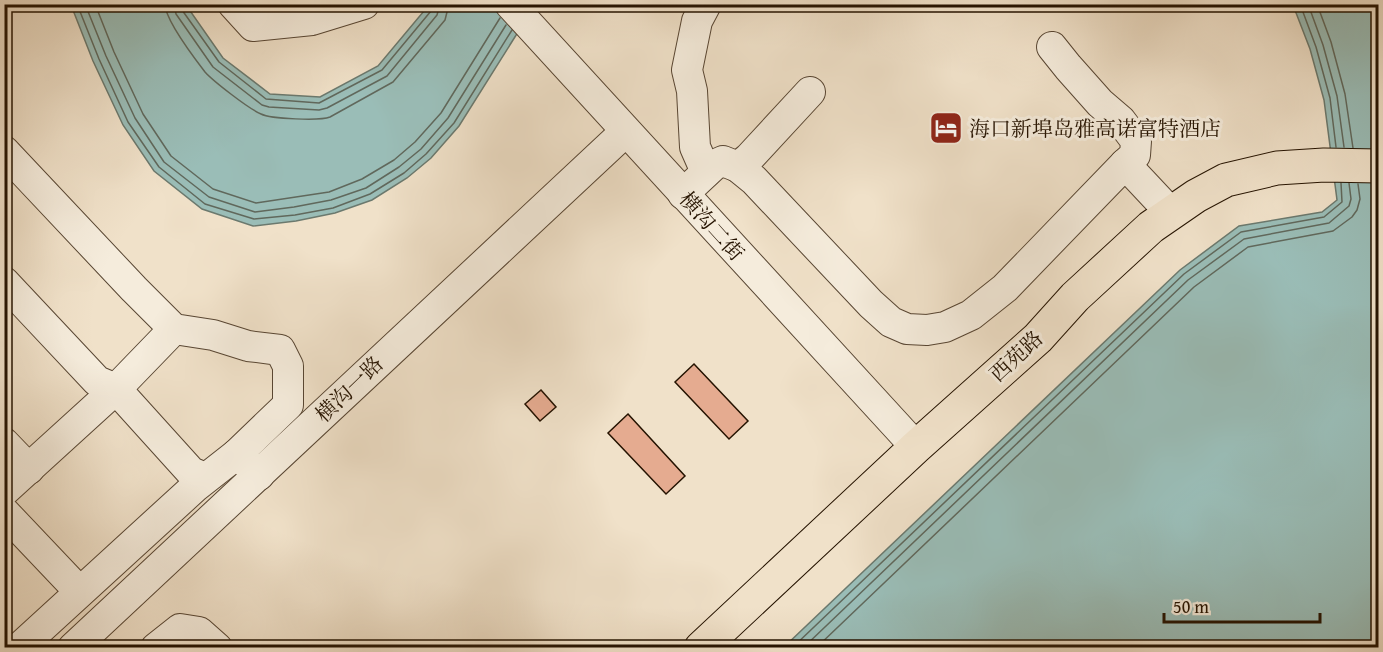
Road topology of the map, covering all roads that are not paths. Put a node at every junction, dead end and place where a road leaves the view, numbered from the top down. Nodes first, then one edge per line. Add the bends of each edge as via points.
1 (233, 4) edge
2 (364, 4) edge
3 (510, 4) edge
4 (706, 4) edge
5 (1052, 46) dead end
6 (810, 92) dead end
7 (625, 132) junction
8 (4, 152) edge
9 (1125, 164) junction
10 (1378, 166) edge
11 (738, 167) junction
12 (706, 172) junction
13 (683, 194) junction
14 (1171, 213) junction
15 (4, 282) edge
16 (174, 329) junction
17 (116, 389) junction
18 (4, 443) edge
19 (916, 447) junction
20 (237, 454) junction
21 (29, 469) junction
22 (259, 475) junction
23 (206, 478) junction
24 (4, 491) edge
25 (4, 512) edge
26 (79, 591) junction
27 (19, 648) edge
28 (73, 648) edge
29 (156, 648) edge
30 (217, 648) edge
31 (701, 648) edge

1 - 2 street via 253,26 312,20
3 - 7 street, 横沟二街
4 - 12 street via 697,21 687,70 692,91 694,147
5 - 9 street via 1136,141 1135,155
6 - 11 street
7 - 13 street, 横沟二街
7 - 22 street, 横沟一路
8 - 16 street
9 - 11 street via 1005,288 970,315 945,327 927,330 907,329 891,322
9 - 14 street
10 - 14 main road, 西苑路 via 1277,168 1226,180
11 - 12 street via 723,161
12 - 13 street
13 - 19 street, 横沟二街
14 - 19 main road, 西苑路 via 1151,227 1075,297 1038,338
15 - 17 street via 97,381
16 - 17 street
16 - 20 street via 280,350 288,366 288,405
17 - 21 street
17 - 23 street via 191,472
18 - 21 street
19 - 31 main road, 西苑路
20 - 22 street
20 - 23 street
21 - 24 street
22 - 28 street, 横沟一路
23 - 26 street
25 - 26 street
26 - 27 street
29 - 30 street via 180,628 199,632

